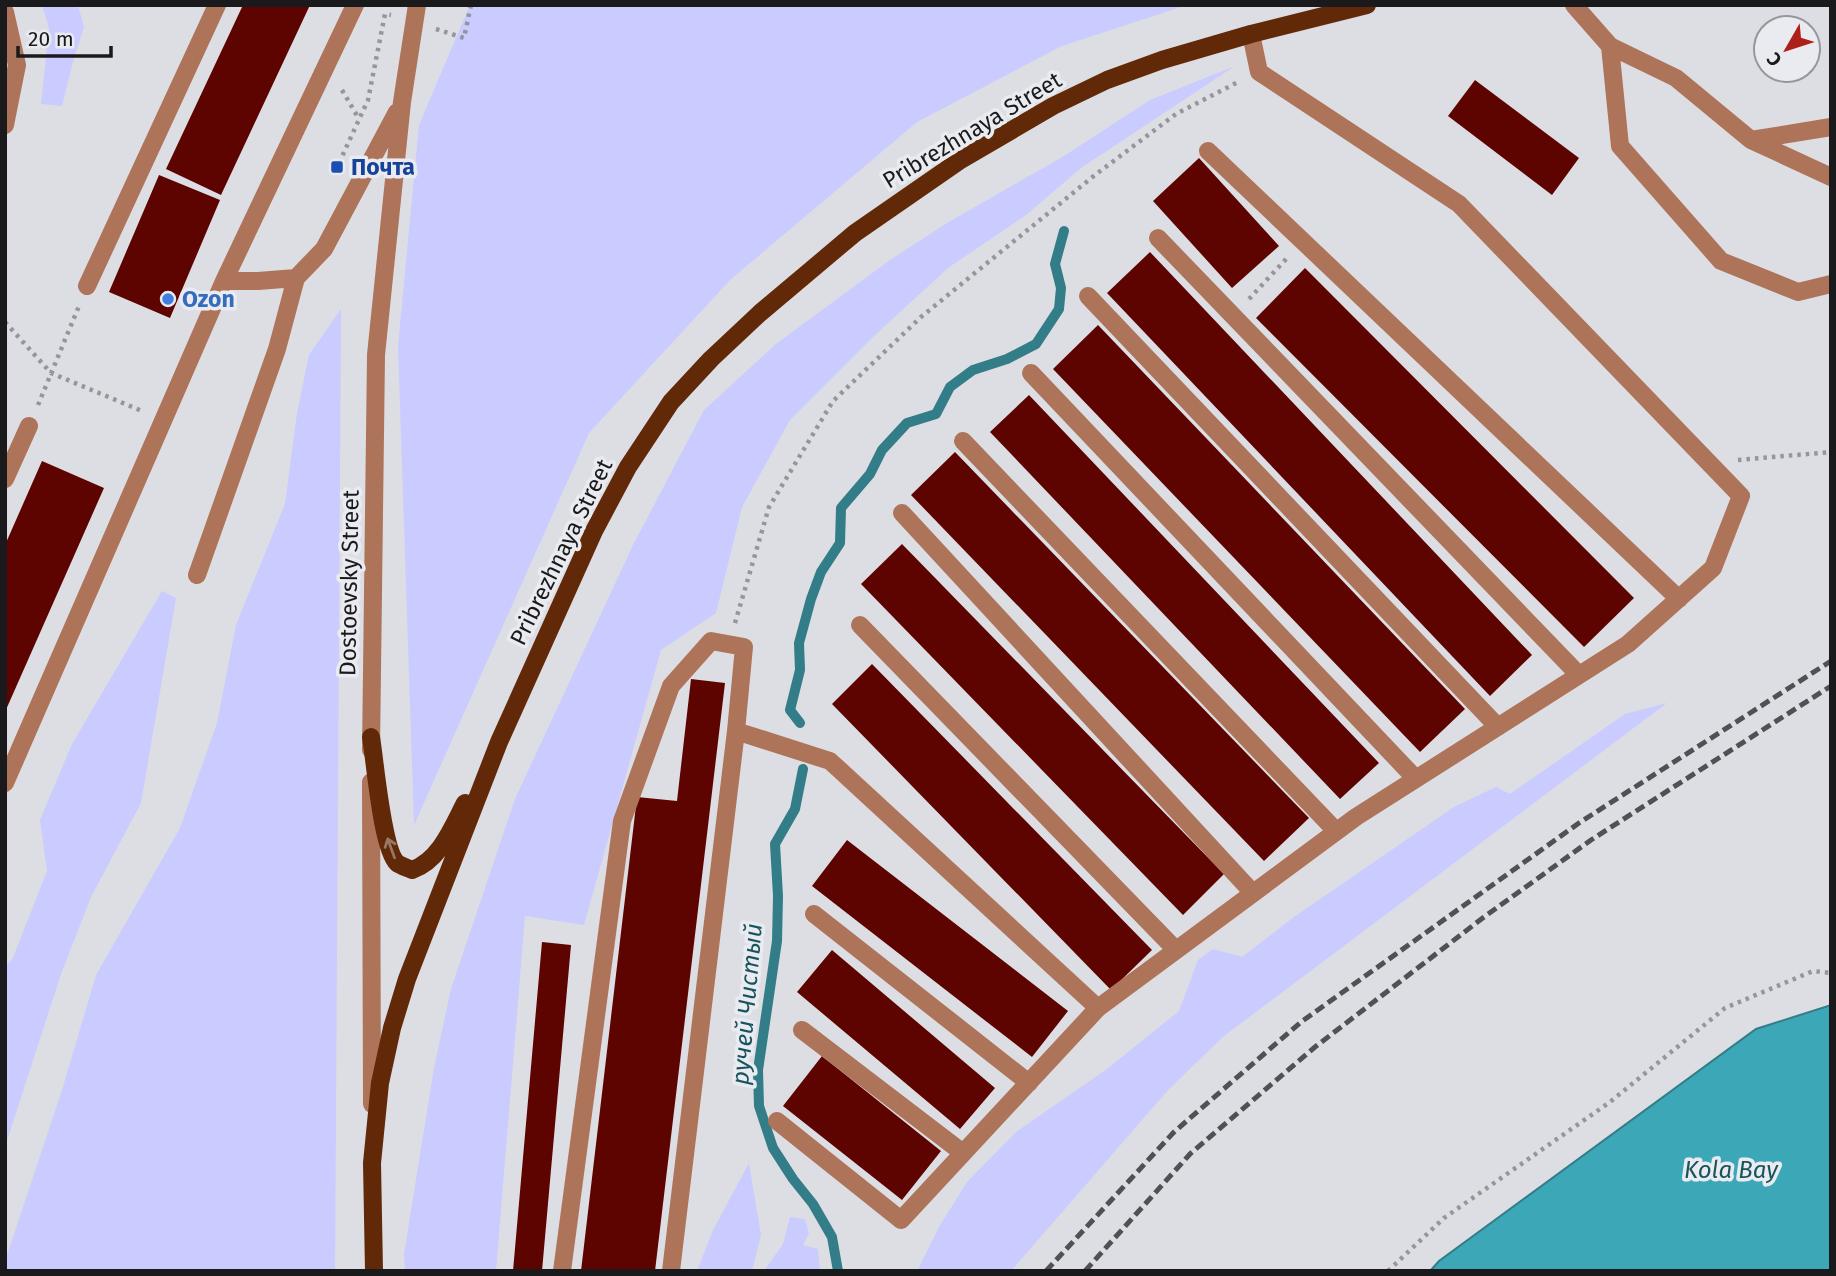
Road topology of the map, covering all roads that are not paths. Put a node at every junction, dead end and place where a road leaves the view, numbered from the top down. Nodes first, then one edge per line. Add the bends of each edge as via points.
1 (217, 5) edge
2 (355, 5) edge
3 (417, 5) edge
4 (1367, 5) edge
5 (1574, 5) edge
6 (5, 12) edge
7 (1251, 34) junction
8 (1610, 46) junction
9 (402, 102) junction
10 (5, 125) edge
11 (1831, 127) edge
12 (1751, 140) junction
13 (1208, 151) dead end
14 (1831, 177) edge
15 (1158, 238) dead end
16 (296, 278) junction
17 (224, 281) junction
18 (1831, 285) edge
19 (87, 286) road end
20 (1088, 296) dead end
21 (1031, 373) dead end
22 (29, 426) road end
23 (963, 441) dead end
24 (5, 479) edge
25 (902, 513) dead end
26 (197, 575) dead end
27 (1679, 599) junction
28 (860, 625) dead end
29 (1579, 675) junction
30 (1497, 727) junction
31 (736, 731) junction
32 (371, 737) junction
33 (499, 742) junction
34 (1416, 779) junction
35 (5, 783) edge
36 (1336, 831) junction
37 (1253, 893) junction
38 (814, 914) dead end
39 (1176, 950) junction
40 (1098, 1008) junction
41 (802, 1030) dead end
42 (1029, 1083) junction
43 (777, 1121) dead end
44 (963, 1153) junction
45 (372, 1163) junction
46 (374, 1271) edge
47 (562, 1271) edge
48 (671, 1271) edge

1 - 19 street
2 - 17 street
3 - 9 street, Dostoevsky Street
4 - 7 main road, Pribrezhnaya Street
5 - 8 street
6 - 10 street via 17,65
7 - 27 street via 1259,72 1459,204 1741,496 1713,568
7 - 33 main road, Pribrezhnaya Street via 1107,80 971,154 855,233 721,349 671,402 628,467 594,531
8 - 12 street via 1676,78
8 - 18 street via 1620,146 1721,261 1798,292
9 - 16 street via 324,249
9 - 32 street, Dostoevsky Street via 376,355
11 - 12 street
12 - 14 street
13 - 27 street
15 - 29 street
16 - 17 street
16 - 26 street
17 - 35 street
20 - 30 street
21 - 34 street
22 - 24 street
23 - 36 street
25 - 37 street
27 - 29 street via 1628,644
28 - 39 street
29 - 30 street
30 - 34 street
31 - 40 street via 830,761
31 - 47 street via 744,647 711,641 671,686 622,821
31 - 48 street
33 -> 32 main road via 445,840 427,864 412,870 391,854
32 - 45 street, Dostoevsky Street
33 - 45 main road, Pribrezhnaya Street via 392,1028 380,1083
34 - 36 street
36 - 37 street
37 - 39 street
38 - 42 street
39 - 40 street
40 - 42 street
41 - 44 street
42 - 44 street
43 - 44 street via 901,1220
45 - 46 main road, Pribrezhnaya Street

